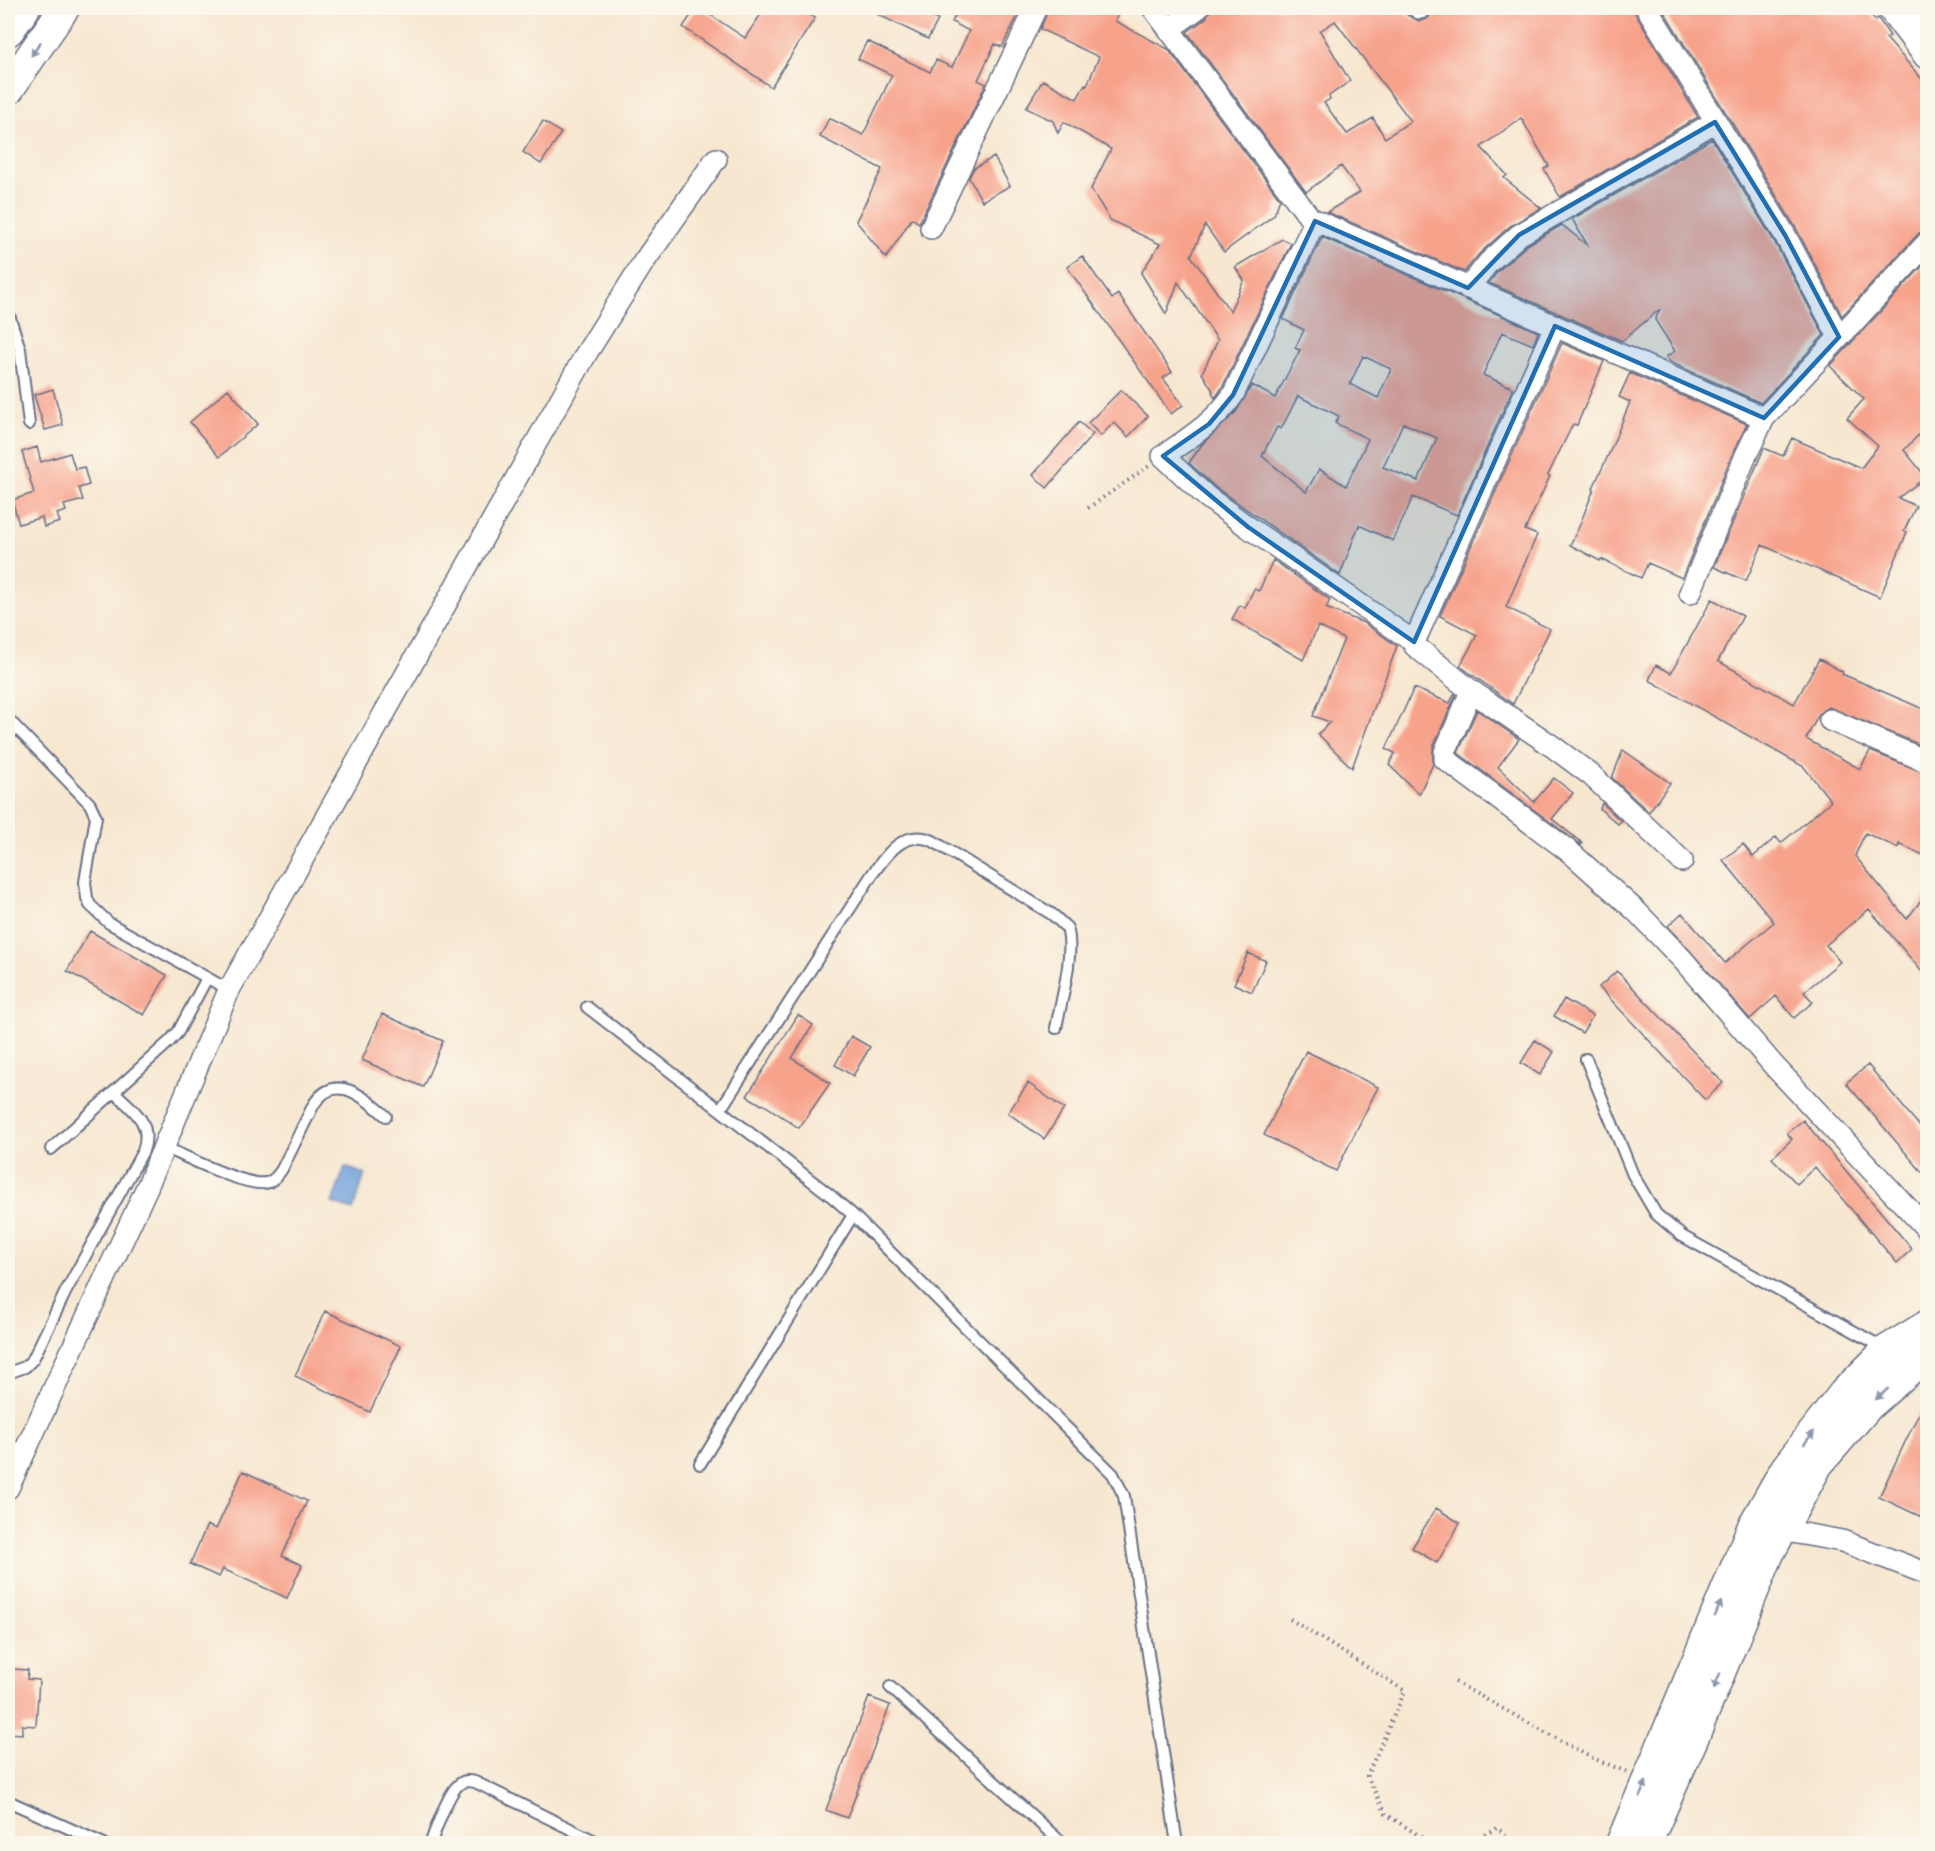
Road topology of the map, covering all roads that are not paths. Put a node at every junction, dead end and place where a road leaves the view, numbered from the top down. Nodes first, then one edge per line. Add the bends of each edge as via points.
1 (23, 8) edge
2 (64, 8) edge
3 (1036, 8) edge
4 (1153, 8) edge
5 (1198, 8) edge
6 (1647, 8) edge
7 (1893, 8) edge
8 (1169, 28) junction
9 (8, 29) edge
10 (1928, 54) edge
11 (8, 90) edge
12 (1715, 122) junction
13 (716, 159) dead end
14 (1315, 221) junction
15 (931, 228) dead end
16 (1928, 242) edge
17 (1468, 288) junction
18 (8, 312) edge
19 (1555, 326) junction
20 (1839, 337) junction
21 (1764, 418) junction
22 (29, 424) dead end
23 (1690, 593) dead end
24 (1414, 642) junction
25 (1470, 690) junction
26 (8, 719) edge
27 (1830, 720) dead end
28 (1928, 762) edge
29 (1682, 861) dead end
30 (207, 978) junction
31 (229, 990) junction
32 (587, 1007) dead end
33 (1056, 1028) dead end
34 (1587, 1059) dead end
35 (114, 1092) junction
36 (720, 1110) junction
37 (386, 1116) dead end
38 (164, 1147) junction
39 (51, 1149) dead end
40 (853, 1215) junction
41 (1928, 1230) edge
42 (1928, 1325) edge
43 (1887, 1350) junction
44 (1924, 1364) edge
45 (8, 1373) edge
46 (700, 1464) dead end
47 (8, 1487) edge
48 (1781, 1530) junction
49 (1928, 1574) edge
50 (890, 1688) dead end
51 (8, 1801) edge
52 (582, 1839) edge
53 (104, 1844) edge
54 (430, 1844) edge
55 (601, 1844) edge
56 (1063, 1844) edge
57 (1177, 1844) edge
58 (1621, 1844) edge
59 (1646, 1844) edge

1 - 9 highway
2 -> 11 main road
3 - 15 street
4 - 8 street
5 - 8 street
6 - 12 street
7 - 10 main road
8 - 14 street via 1299,205
12 - 17 street via 1519,235
12 - 20 street via 1785,235
13 - 31 street via 643,262 586,354
14 - 17 street
14 - 24 street via 1233,395 1209,424 1163,456 1207,497
16 - 20 street
17 - 19 street
18 - 22 lane via 20,349
19 - 21 street
19 - 24 street
20 - 21 street
21 - 23 street
24 - 25 street
25 - 29 street via 1591,775
25 - 41 street via 1445,752 1446,760 1570,852 1636,910 1775,1067
26 - 30 lane via 94,811 86,882 90,905 109,922
27 - 28 street
30 - 31 lane
30 - 35 lane via 178,1032
31 - 38 street
32 - 36 lane
33 - 36 lane via 1070,945 1068,928 933,841 912,837 894,848 871,876
34 - 43 lane via 1633,1175 1656,1214 1682,1236
35 - 39 lane
35 - 45 lane via 144,1124 147,1141 33,1359
36 - 40 lane
37 - 38 lane via 361,1095 343,1089 329,1090 317,1098 282,1168 268,1182 241,1180
38 - 47 street
40 - 46 lane
40 - 57 lane via 1120,1485
42 - 43 main road
43 - 44 street
58 -> 43 main road via 1753,1526 1770,1494 1844,1393
44 -> 48 main road via 1868,1406 1818,1464
48 - 49 street via 1842,1541
48 -> 59 main road
50 - 56 lane
51 - 53 lane
52 - 54 lane via 467,1781 453,1792
52 - 55 lane

